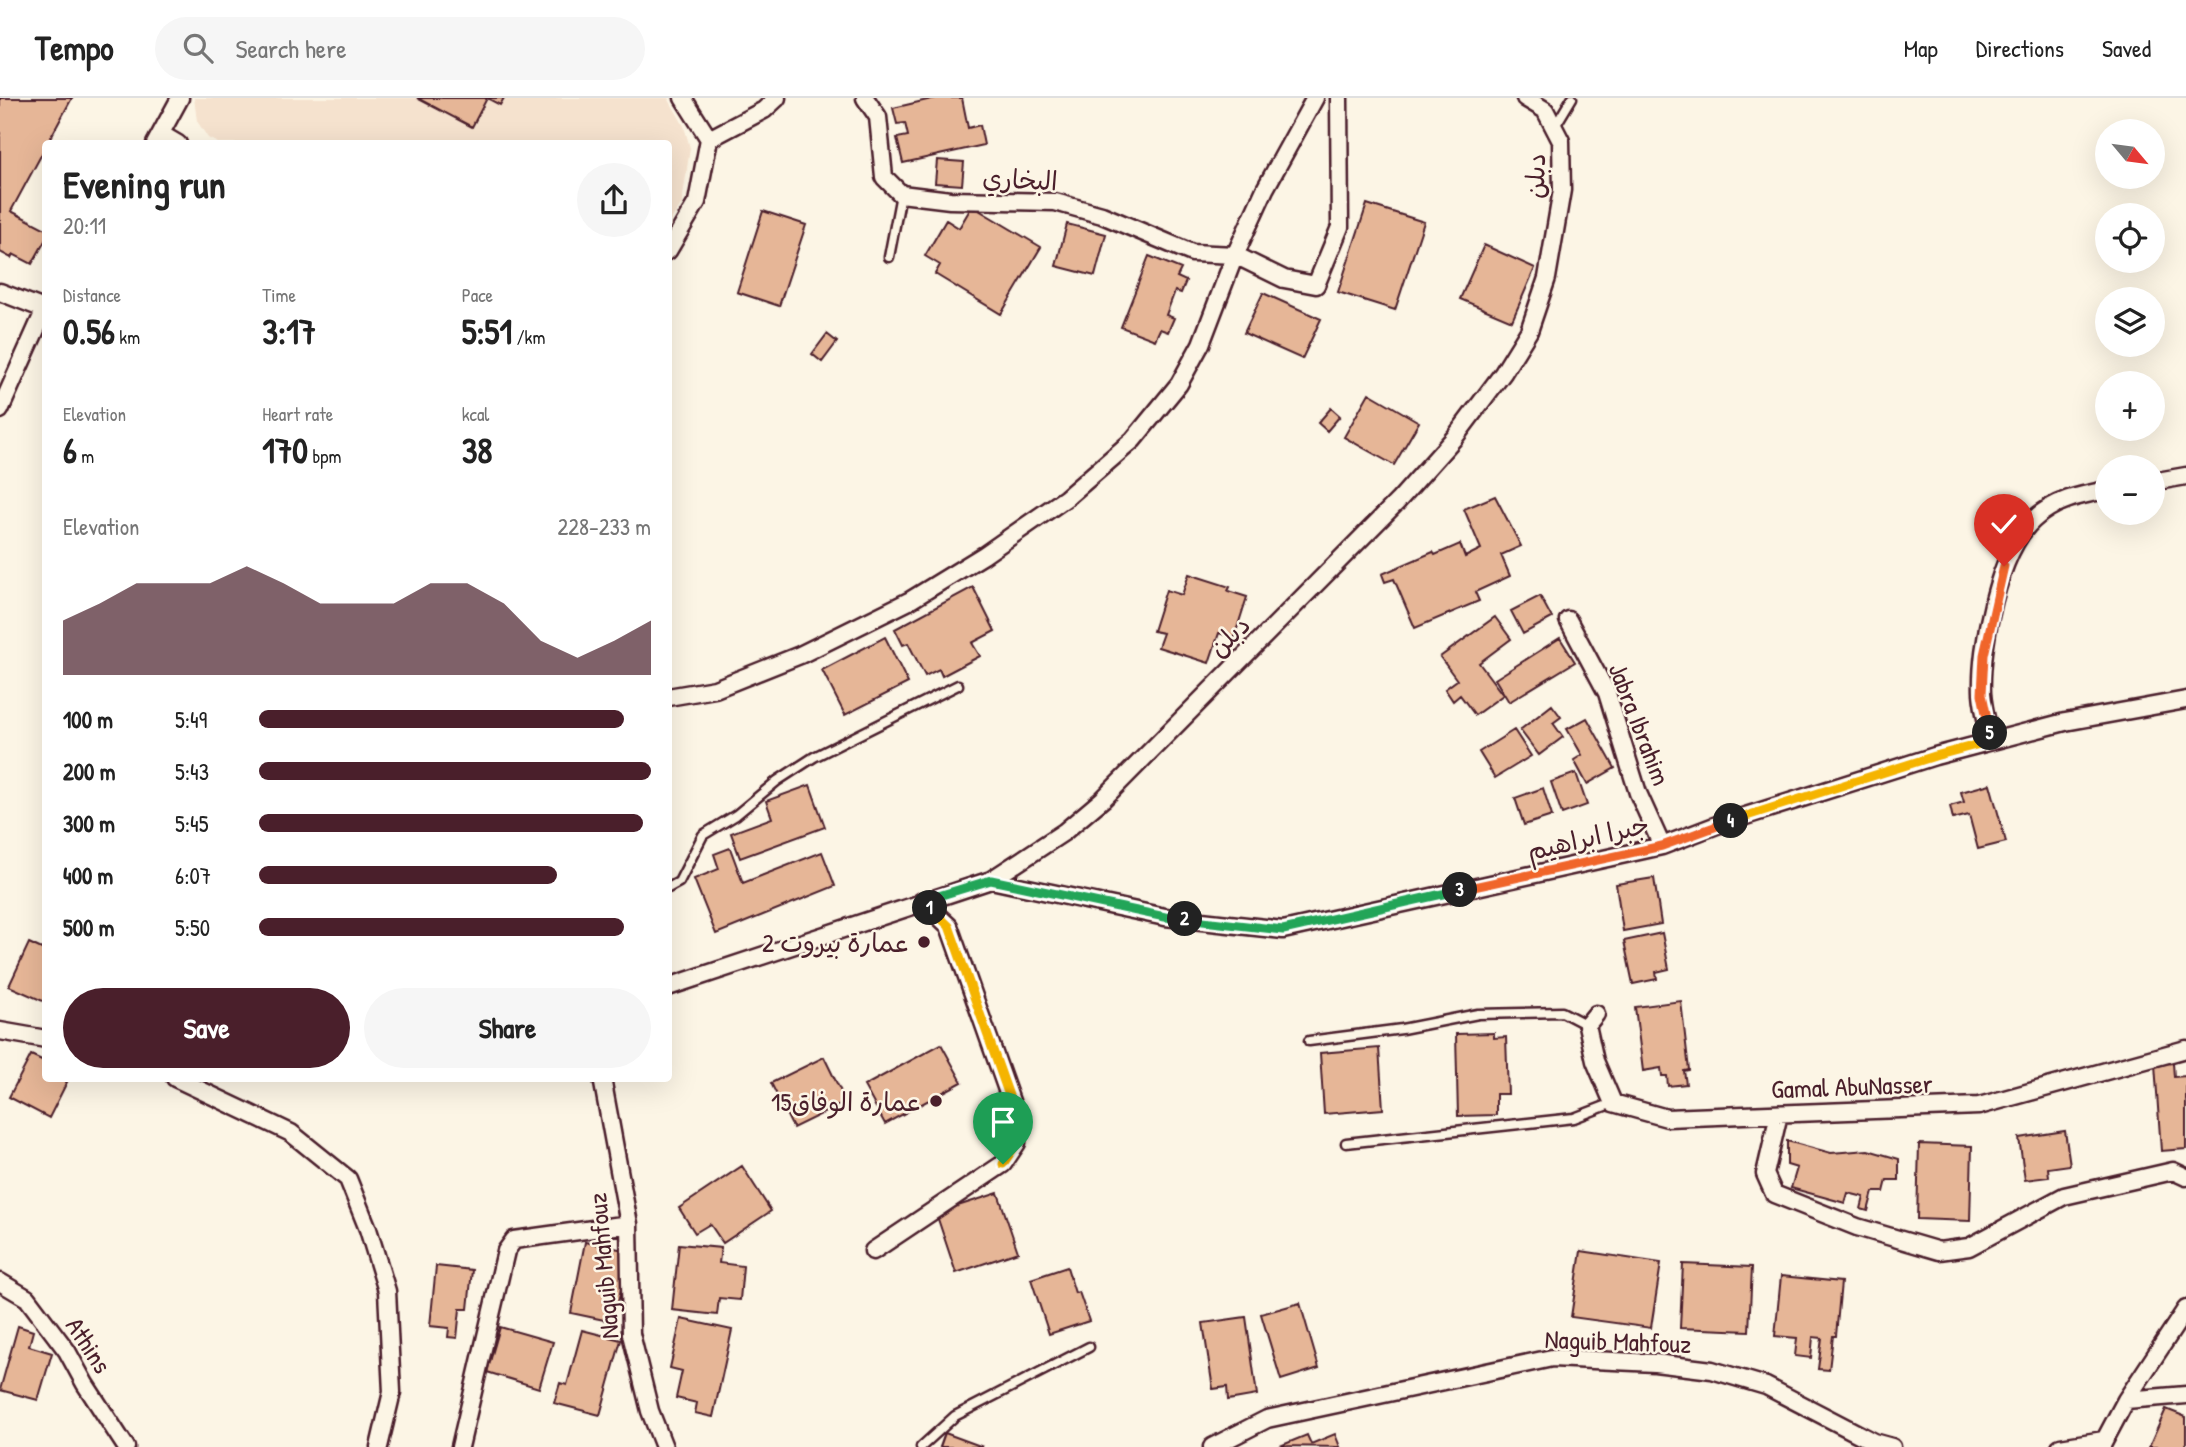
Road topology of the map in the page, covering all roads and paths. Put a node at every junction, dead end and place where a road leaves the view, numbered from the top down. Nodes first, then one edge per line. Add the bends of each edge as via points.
1 (180, 98) edge
2 (683, 98) edge
3 (777, 98) edge
4 (865, 98) edge
5 (1315, 98) edge
6 (1339, 98) edge
7 (1528, 98) edge
8 (1572, 98) edge
9 (1554, 128) junction
10 (158, 139) edge
11 (709, 139) junction
12 (901, 194) junction
13 (672, 244) edge
14 (1235, 255) junction
15 (889, 257) dead end
16 (0, 292) edge
17 (42, 307) edge
18 (42, 315) edge
19 (0, 410) edge
20 (2186, 475) edge
21 (2165, 479) edge
22 (2095, 493) edge
23 (1568, 620) dead end
24 (958, 685) dead end
25 (672, 696) edge
26 (2186, 700) edge
27 (1991, 741) junction
28 (1662, 846) junction
29 (991, 880) junction
30 (672, 886) edge
31 (922, 901) junction
32 (672, 985) edge
33 (1592, 1020) joint
34 (0, 1031) edge
35 (42, 1038) edge
36 (1309, 1041) dead end
37 (2186, 1049) edge
38 (183, 1082) edge
39 (604, 1082) edge
40 (1613, 1103) junction
41 (1779, 1114) junction
42 (1346, 1143) dead end
43 (2186, 1177) edge
44 (629, 1224) junction
45 (873, 1251) dead end
46 (0, 1282) edge
47 (2186, 1310) edge
48 (1089, 1347) dead end
49 (2186, 1395) edge
50 (2126, 1400) junction
51 (2103, 1443) edge
52 (126, 1447) edge
53 (379, 1447) edge
54 (460, 1447) edge
55 (664, 1447) edge
56 (921, 1447) edge
57 (1212, 1447) edge
58 (1892, 1447) edge
59 (2060, 1447) edge

1 - 10 street
2 - 11 street
3 - 11 street via 764,110
4 - 12 street via 878,117 884,177
5 - 14 street
6 - 14 street via 1340,227 1317,285 1284,279
7 - 9 street, دبلن via 1545,110
8 - 9 lane
9 - 29 street, دبلن via 1561,142 1562,190 1547,278 1529,331 1487,395 1398,501 1103,799 1064,832
11 - 13 street via 698,202
12 - 14 street, البخاري via 1055,202 1102,215 1192,253
12 - 15 lane
14 - 25 street via 1201,344 1179,384 1133,440 1066,498 909,601 788,660 715,689
16 - 17 street
18 - 19 street
20 - 21 street
22 - 27 street via 2063,500 2048,509 2013,546 1984,655 1982,694
23 - 28 street, Jabra Ibrahim via 1607,693 1639,793
24 - 30 lane via 814,757 778,781 703,835
26 - 27 street, جبرا ابراهيم
27 - 28 street, جبرا ابراهيم
28 - 29 street, جبرا ابراهيم via 1283,930 1165,917
29 - 31 street, دبلن
31 - 32 street, دبلن
31 - 45 street via 949,926 1018,1121 1017,1143 1003,1164
33 - 36 lane via 1562,1012 1478,1014
33 - 40 street via 1594,1061
34 - 35 street
37 - 41 street, Gamal AbuNasser via 1979,1106
38 - 53 street via 290,1133 348,1179 387,1291 392,1392
39 - 44 street, Naguib Mahfouz
40 - 41 street, Gamal AbuNasser via 1667,1118
40 - 42 lane via 1574,1118
41 - 43 street via 1765,1174 1774,1194 1857,1227 1940,1251 1969,1247 2064,1196 2173,1171
44 - 54 street via 514,1240 506,1251
44 - 55 street, Naguib Mahfouz via 631,1334
46 - 52 street, Athins via 27,1298 67,1351
47 - 50 street
48 - 56 lane via 955,1416
49 - 50 street
50 - 51 street
51 - 59 street
57 - 58 street, Naguib Mahfouz via 1267,1419 1552,1358 1712,1370 1766,1386

